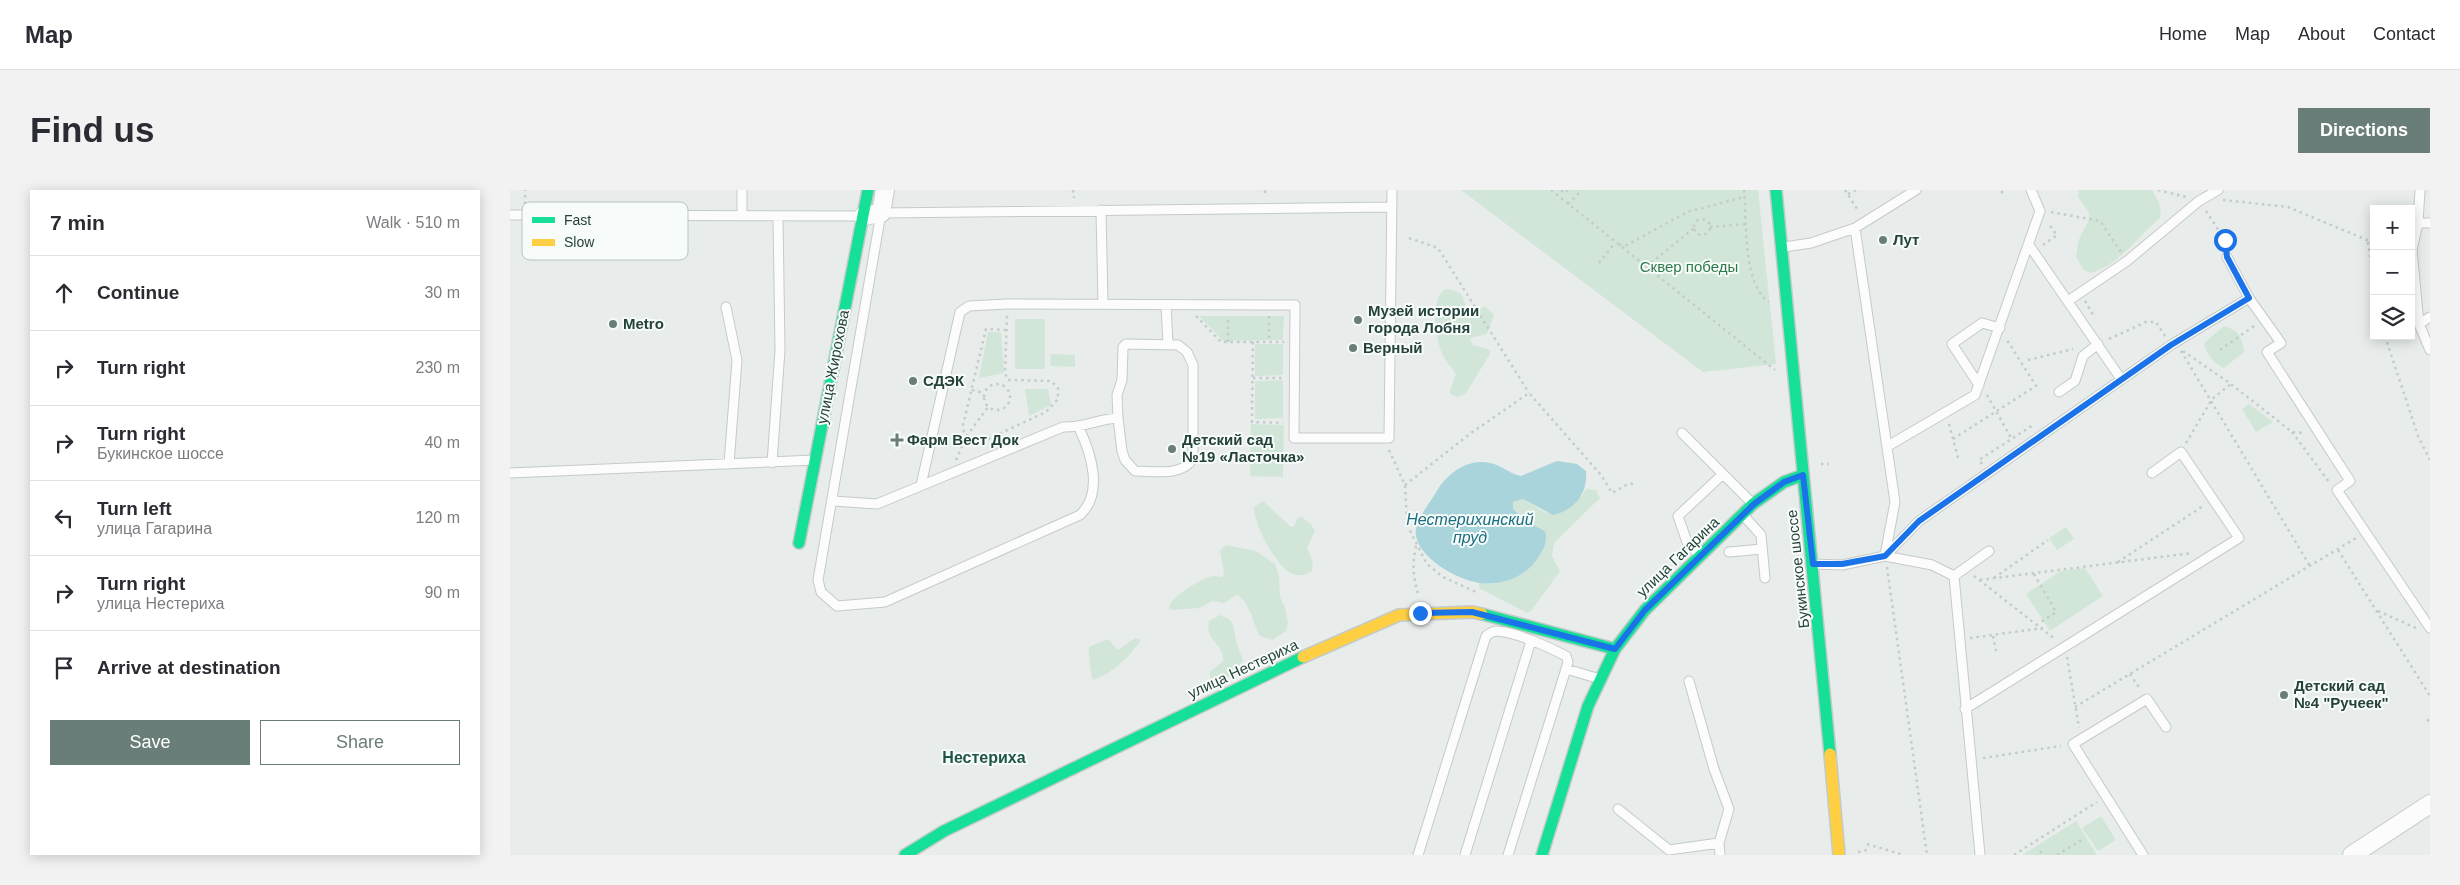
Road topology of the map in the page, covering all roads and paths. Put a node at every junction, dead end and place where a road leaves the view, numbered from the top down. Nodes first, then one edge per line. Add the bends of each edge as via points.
1 (742, 190) edge
2 (868, 190) edge
3 (886, 190) edge
4 (1392, 190) edge
5 (1551, 190) edge
6 (1562, 190) edge
7 (1568, 190) edge
8 (1744, 190) edge
9 (1776, 190) edge
10 (1845, 190) edge
11 (1856, 190) edge
12 (1916, 190) edge
13 (2004, 190) edge
14 (2031, 190) edge
15 (2158, 190) edge
16 (2218, 190) edge
17 (2420, 190) edge
18 (1580, 191) edge
19 (2001, 193) dead end
20 (1848, 194) junction
21 (1744, 197) junction
22 (2199, 201) junction
23 (1568, 204) junction
24 (1390, 207) junction
25 (1101, 210) junction
26 (881, 212) junction
27 (2059, 213) dead end
28 (688, 216) edge
29 (742, 216) junction
30 (778, 216) junction
31 (863, 216) junction
32 (1866, 222) junction
33 (2418, 223) junction
34 (1747, 224) junction
35 (2430, 224) edge
36 (1710, 227) junction
37 (1694, 228) junction
38 (1854, 228) junction
39 (2057, 235) dead end
40 (1409, 238) dead end
41 (1615, 242) junction
42 (2368, 242) joint
43 (2045, 243) dead end
44 (2029, 245) junction
45 (1619, 246) junction
46 (1781, 248) junction
47 (2370, 255) edge
48 (2227, 257) joint
49 (2127, 261) junction
50 (1599, 264) dead end
51 (1646, 267) junction
52 (2080, 294) junction
53 (2249, 298) junction
54 (1765, 299) dead end
55 (2068, 301) junction
56 (1008, 304) junction
57 (1103, 304) junction
58 (1166, 305) junction
59 (1184, 305) junction
60 (726, 307) dead end
61 (1228, 316) dead end
62 (1268, 316) dead end
63 (2430, 317) edge
64 (2264, 319) junction
65 (2099, 324) dead end
66 (2419, 324) junction
67 (2000, 328) junction
68 (1006, 330) junction
69 (2104, 332) dead end
70 (2386, 340) edge
71 (1228, 342) junction
72 (1253, 342) junction
73 (1268, 342) junction
74 (1295, 342) junction
75 (2097, 343) junction
76 (1168, 344) junction
77 (2171, 345) junction
78 (2181, 350) junction
79 (2220, 350) dead end
80 (2430, 350) edge
81 (2028, 360) dead end
82 (1781, 374) dead end
83 (1253, 378) junction
84 (1295, 378) junction
85 (2121, 379) junction
86 (1008, 380) junction
87 (2231, 384) junction
88 (1005, 386) junction
89 (1981, 387) junction
90 (972, 390) junction
91 (2059, 392) dead end
92 (984, 393) junction
93 (1529, 394) junction
94 (2212, 399) junction
95 (988, 407) junction
96 (1946, 412) junction
97 (1996, 412) junction
98 (1118, 418) junction
99 (1294, 423) junction
100 (2033, 425) dead end
101 (1079, 428) junction
102 (2292, 432) junction
103 (1682, 434) dead end
104 (2321, 435) junction
105 (966, 437) junction
106 (1389, 438) junction
107 (2012, 438) junction
108 (1953, 439) junction
109 (2188, 440) dead end
110 (1888, 446) junction
111 (2018, 452) junction
112 (1958, 458) dead end
113 (815, 460) junction
114 (2430, 460) edge
115 (772, 462) junction
116 (729, 464) junction
117 (1819, 464) dead end
118 (1829, 464) dead end
119 (954, 471) junction
120 (510, 473) edge
121 (1987, 473) junction
122 (2152, 473) dead end
123 (1723, 474) junction
124 (1803, 475) junction
125 (1636, 483) dead end
126 (921, 485) junction
127 (1404, 485) junction
128 (2337, 490) junction
129 (2212, 499) junction
130 (833, 501) junction
131 (1754, 504) junction
132 (1743, 514) junction
133 (2366, 532) junction
134 (2048, 540) dead end
135 (799, 543) dead end
136 (1416, 545) junction
137 (1762, 549) junction
138 (2338, 550) junction
139 (1988, 551) dead end
140 (1728, 552) dead end
141 (2193, 553) dead end
142 (1885, 556) junction
143 (1700, 557) junction
144 (2116, 563) junction
145 (1813, 564) junction
146 (2310, 566) junction
147 (1964, 570) junction
148 (2034, 574) junction
149 (1954, 576) junction
150 (1765, 578) dead end
151 (1993, 578) junction
152 (1980, 580) junction
153 (1480, 593) dead end
154 (2376, 611) junction
155 (1424, 612) junction
156 (2038, 624) junction
157 (2043, 628) junction
158 (2426, 629) edge
159 (1993, 636) junction
160 (1960, 639) junction
161 (1531, 641) junction
162 (2062, 648) junction
163 (1615, 649) junction
164 (1996, 651) dead end
165 (1566, 669) junction
166 (2130, 674) junction
167 (1601, 679) junction
168 (1689, 681) dead end
169 (2430, 696) edge
170 (2147, 699) junction
171 (2075, 707) junction
172 (1965, 708) junction
173 (2166, 727) dead end
174 (2081, 739) junction
175 (2073, 744) junction
176 (1970, 760) junction
177 (2106, 796) junction
178 (2430, 804) edge
179 (1618, 810) dead end
180 (2083, 839) dead end
181 (1719, 843) junction
182 (1867, 844) dead end
183 (2040, 851) dead end
184 (905, 855) edge
185 (1418, 855) edge
186 (1464, 855) edge
187 (1508, 855) edge
188 (1542, 855) edge
189 (1720, 855) edge
190 (1840, 855) edge
191 (1904, 855) edge
192 (1928, 855) edge
193 (1980, 855) edge
194 (2014, 855) edge
195 (2043, 855) edge
196 (2057, 855) edge
197 (2144, 855) edge
198 (2352, 855) edge

1 - 29 lane
2 - 31 street, улица Жирохова
3 - 26 street
4 - 24 lane
5 - 23 path
6 - 7 path via 1565,193
8 - 21 path
9 - 46 street, Букинское шоссе
10 - 20 path
11 - 20 path
12 - 32 lane
13 - 19 path
14 - 44 lane via 2040,212
15 - 22 path
16 - 22 lane
17 - 33 lane
18 - 23 path
20 - 32 path
21 - 34 path
21 - 45 path via 1687,212 1627,245
22 - 42 path via 2234,200 2288,208
22 - 48 path via 2225,240
22 - 49 lane
23 - 41 path
24 - 25 lane
24 - 106 lane
25 - 26 lane
25 - 57 lane
26 - 31 street
26 - 130 lane
27 - 49 path via 2100,221
28 - 29 lane
29 - 30 lane
30 - 31 lane
30 - 115 lane via 780,350
31 - 113 street, улица Жирохова
32 - 38 lane
33 - 35 lane
33 - 66 lane via 2412,250
34 - 36 path
34 - 54 path via 1749,269
36 - 37 path via 1703,235
36 - 37 path via 1702,219
37 - 51 path
38 - 46 lane via 1811,243
38 - 110 lane
39 - 43 path
40 - 93 path via 1438,248
41 - 45 path
41 - 50 path
42 - 47 path
44 - 55 lane
44 - 67 lane
45 - 51 path
46 - 124 street, Букинское шоссе
48 - 53 lane
49 - 52 lane
51 - 82 path via 1768,367
52 - 55 lane
52 - 65 path
53 - 64 lane
53 - 77 lane
55 - 75 lane
56 - 57 lane
56 - 68 path
56 - 126 lane via 969,306 960,312
57 - 58 lane
58 - 59 lane
58 - 76 lane
59 - 71 path via 1221,342
59 - 74 lane via 1295,305
60 - 116 lane via 737,360
61 - 71 path
62 - 73 path
63 - 66 lane
64 - 79 path
64 - 104 lane via 2281,343 2267,352
66 - 80 lane
67 - 89 lane
67 - 89 lane via 1982,323 1952,344
67 - 97 path via 2036,386
68 - 86 path via 1005,373
68 - 90 path via 986,330
69 - 77 path via 2108,339 2146,322 2156,322
70 - 114 path via 2418,436
71 - 72 path
72 - 73 path
72 - 83 path
73 - 74 path
74 - 84 lane
75 - 81 path
75 - 85 lane
75 - 91 lane via 2083,356 2075,381
76 - 98 lane via 1124,345 1122,380 1117,395
76 - 98 lane via 1183,348 1193,364 1193,458 1190,463 1179,470 1135,471 1122,451
77 - 78 path
77 - 85 lane
78 - 87 path
78 - 94 path
83 - 84 path
83 - 99 path via 1252,422
84 - 99 lane
85 - 111 lane
86 - 88 path
86 - 105 path via 1051,381 1058,388 1058,399 1046,412 978,444
87 - 94 path
87 - 102 path
88 - 92 path via 990,386
88 - 95 path via 1011,399 1006,408 997,411
89 - 96 lane via 1975,395
89 - 97 path
90 - 92 path
90 - 105 path via 963,425
92 - 95 path
93 - 125 path via 1612,493
93 - 127 path via 1471,433
94 - 109 path
94 - 146 path
95 - 105 path
96 - 108 path
96 - 110 lane
97 - 107 path
97 - 108 path
98 - 101 lane via 1102,419
99 - 106 lane via 1294,438
100 - 107 path
101 - 119 lane via 1063,427
101 - 130 lane via 1092,461 1093,494 1089,507 1080,515 885,602 837,606 821,592 818,580
102 - 104 path
102 - 128 path
103 - 123 lane
104 - 128 lane via 2350,481
105 - 119 path
106 - 127 path via 1390,453
107 - 111 path
107 - 121 path via 1979,460
108 - 112 path
110 - 142 lane via 1895,502
111 - 121 lane
113 - 115 lane
113 - 135 street, улица Жирохова
115 - 116 lane
116 - 120 lane
117 - 118 path
119 - 126 lane
121 - 142 lane via 1919,521
122 - 129 lane via 2181,452
123 - 131 lane
123 - 143 lane via 1678,516 1687,542
124 - 131 street, улица Гагарина via 1784,482
124 - 145 street, Букинское шоссе
126 - 130 lane via 878,504
127 - 136 path via 1407,521
128 - 133 lane
129 - 144 path
129 - 162 lane via 2239,538
131 - 132 street, улица Гагарина
132 - 137 lane via 1761,535
132 - 143 street, улица Гагарина
133 - 138 path
133 - 158 lane
134 - 151 path
136 - 153 path via 1433,571
136 - 155 path via 1414,578
137 - 140 lane
137 - 150 lane
138 - 146 path
138 - 154 path
139 - 147 lane
141 - 144 path
142 - 145 lane via 1842,564
142 - 149 lane via 1932,565
142 - 192 path
143 - 163 street, улица Гагарина via 1645,610
144 - 148 path
145 - 190 street, Букинское шоссе
146 - 166 path
147 - 149 lane
147 - 152 path
148 - 151 path
148 - 156 path via 2056,612
149 - 160 lane
151 - 152 path
152 - 156 path
154 - 158 path
154 - 169 path
155 - 163 street, улица Нестериха via 1472,612
155 - 184 street, улица Нестериха via 1399,616 1357,632 962,822
156 - 157 path
157 - 159 path
157 - 162 path
159 - 160 path
159 - 164 path
160 - 172 lane
161 - 165 lane via 1566,656
161 - 185 lane via 1498,631 1486,636
161 - 186 lane
162 - 171 path via 2069,660
162 - 172 lane
163 - 167 street, улица Гагарина
165 - 167 lane
165 - 187 lane
166 - 170 path
166 - 171 path
167 - 188 street, улица Гагарина via 1588,706
168 - 181 lane via 1714,770 1729,809
170 - 173 lane
170 - 174 lane
171 - 174 path
172 - 176 lane
174 - 175 lane
175 - 176 path
175 - 177 lane
176 - 193 lane
177 - 194 path
177 - 197 lane
178 - 198 street
179 - 181 lane via 1669,850
180 - 196 path
181 - 189 lane
182 - 191 path
183 - 195 path

